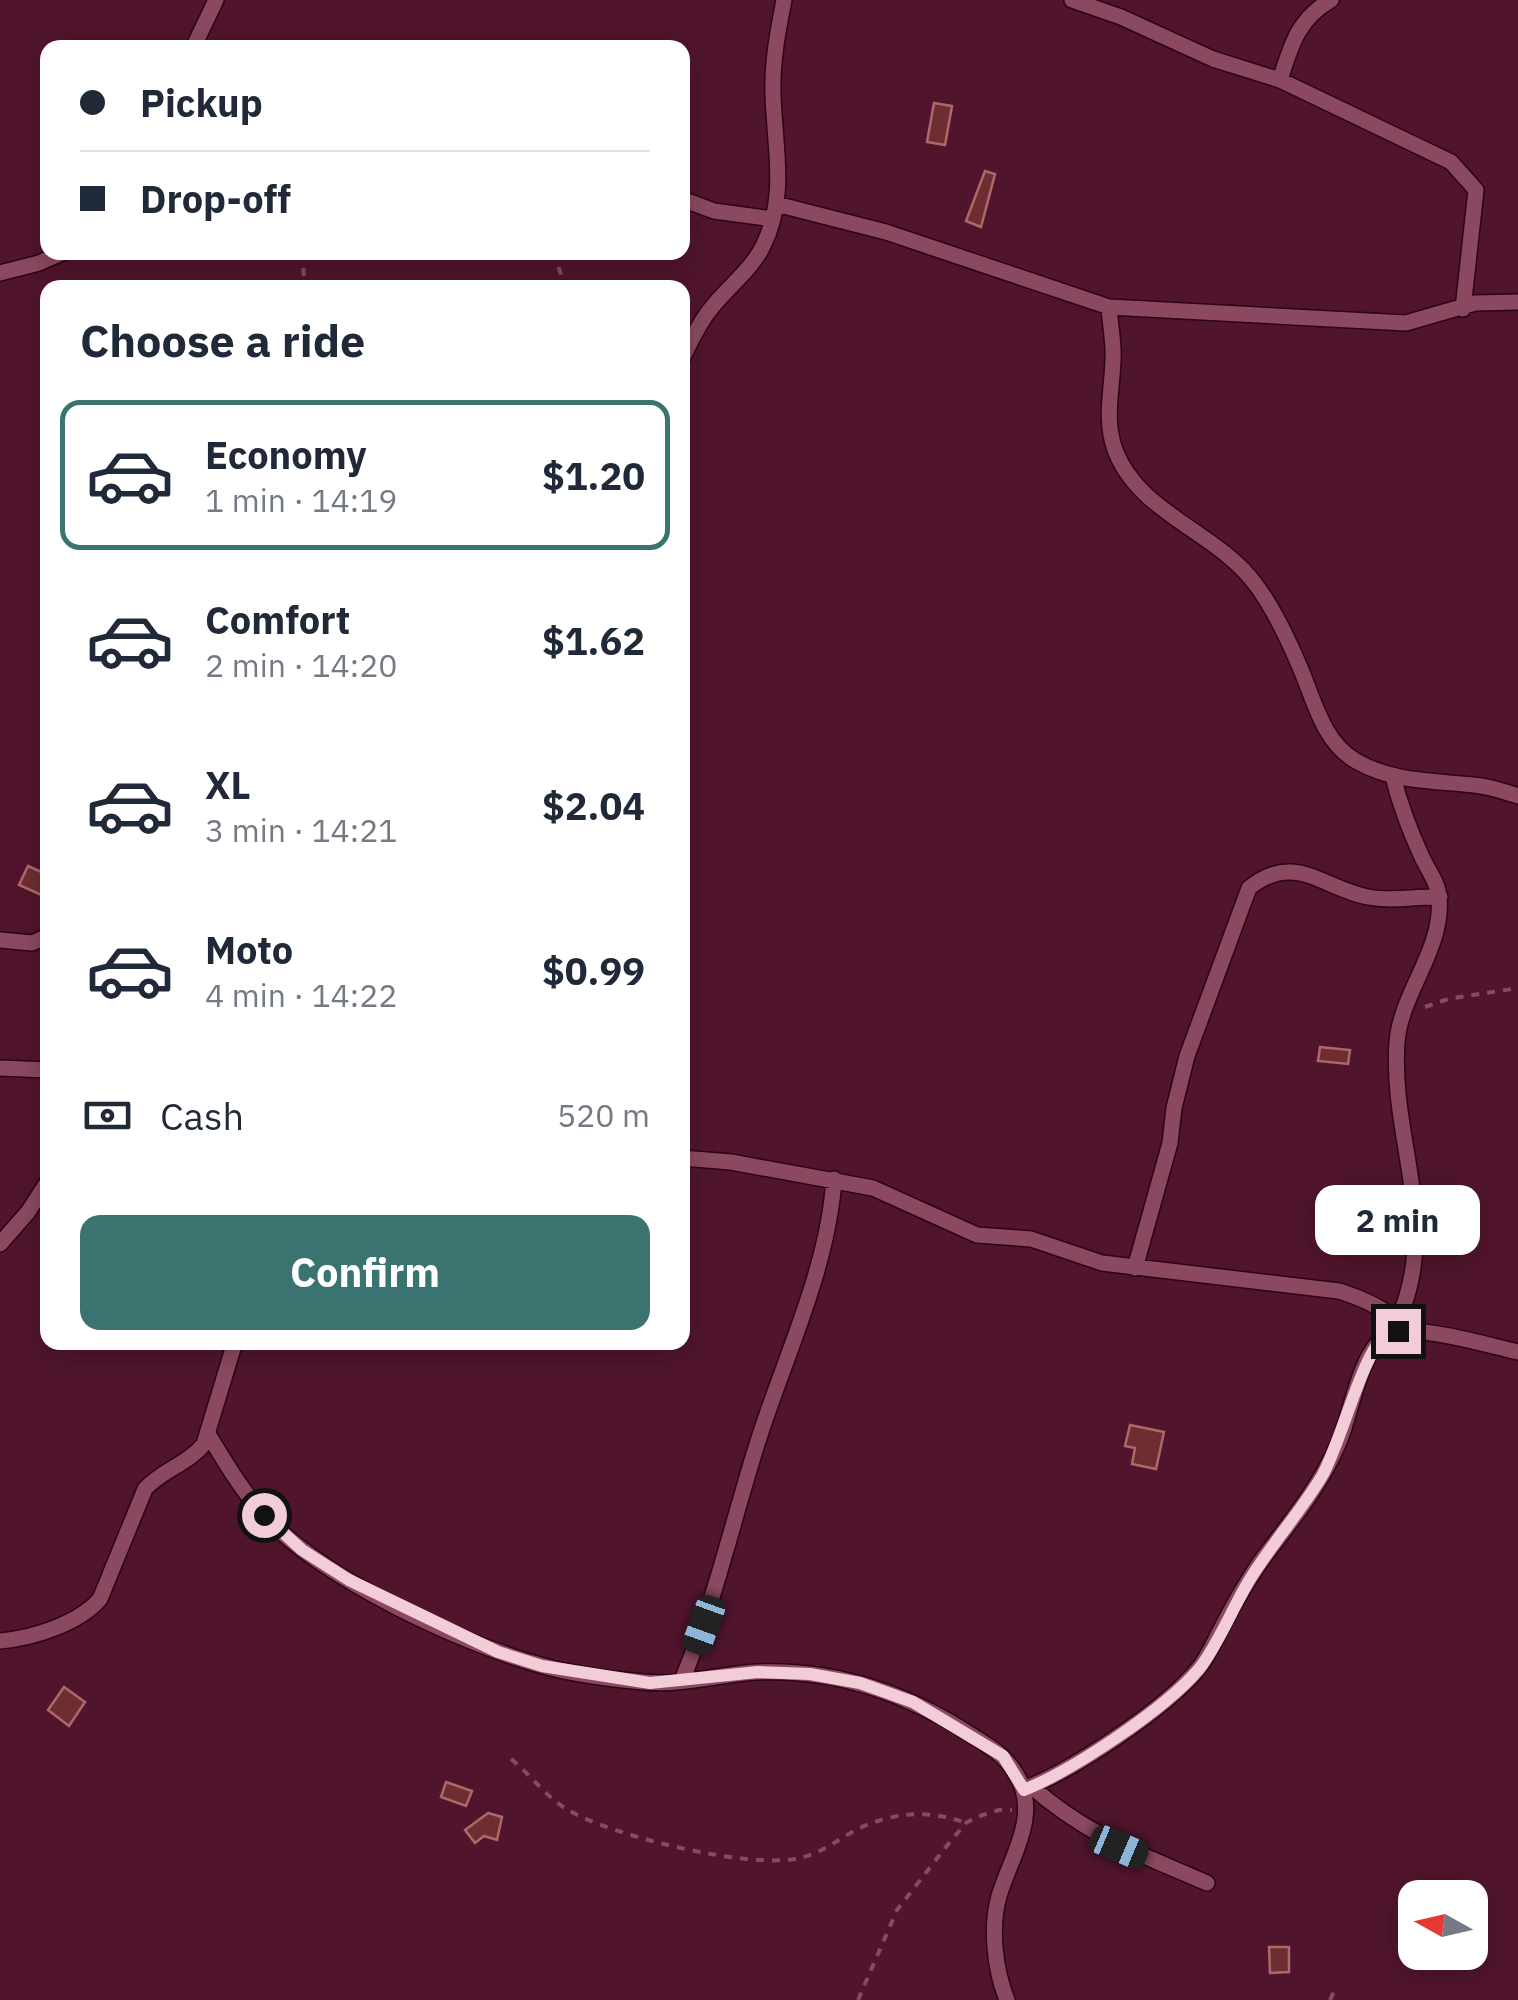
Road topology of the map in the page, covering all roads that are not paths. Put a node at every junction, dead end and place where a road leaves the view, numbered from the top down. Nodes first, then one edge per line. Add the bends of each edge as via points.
1 (216, 0) edge
2 (784, 0) edge
3 (1072, 0) edge
4 (1331, 0) edge
5 (197, 40) edge
6 (1280, 80) junction
7 (690, 203) edge
8 (775, 211) junction
9 (48, 260) edge
10 (0, 273) edge
11 (1518, 302) edge
12 (1109, 307) junction
13 (1463, 309) junction
14 (690, 344) edge
15 (1393, 776) junction
16 (1518, 796) edge
17 (1440, 897) junction
18 (0, 940) edge
19 (40, 940) edge
20 (0, 1068) edge
21 (40, 1070) edge
22 (690, 1159) edge
23 (834, 1179) junction
24 (40, 1193) edge
25 (0, 1244) edge
26 (1135, 1268) junction
27 (1398, 1320) junction
28 (1411, 1331) junction
29 (234, 1350) edge
30 (1518, 1352) edge
31 (208, 1434) junction
32 (0, 1641) edge
33 (682, 1680) junction
34 (1028, 1788) junction
35 (1208, 1883) dead end
36 (1007, 2000) edge

1 - 5 street
2 - 8 street via 773,92 780,192
3 - 6 street
4 - 6 street via 1298,28
6 - 13 street via 1465,174 1476,190
7 - 8 street via 714,211
8 - 12 street via 886,232
8 - 14 street via 764,245 706,314
9 - 10 street
11 - 13 street
12 - 13 street via 1406,323
12 - 15 street via 1108,422 1116,454 1146,495 1255,582 1340,749
15 - 16 street
15 - 17 street via 1402,813
17 - 26 street via 1366,897 1292,872 1263,877 1249,888 1187,1056
17 - 27 street via 1427,958 1399,1019 1396,1048 1416,1206 1410,1292
18 - 19 street
20 - 21 street
22 - 23 street
23 - 26 street via 898,1197 976,1235 1030,1240
23 - 33 street via 811,1289
24 - 25 street
26 - 27 street via 1339,1291
27 - 28 street
28 - 30 street
28 - 34 street via 1384,1337 1372,1352 1323,1474 1252,1575 1201,1666 1101,1746
29 - 31 street
31 - 32 street via 194,1456 145,1489 106,1586 89,1611 22,1639
31 - 33 street via 276,1527 398,1607 542,1666 650,1683
33 - 34 street via 758,1672 860,1683 913,1702 1003,1756
34 - 35 street via 1097,1836
34 - 36 street via 1020,1844 998,1899 995,1952

